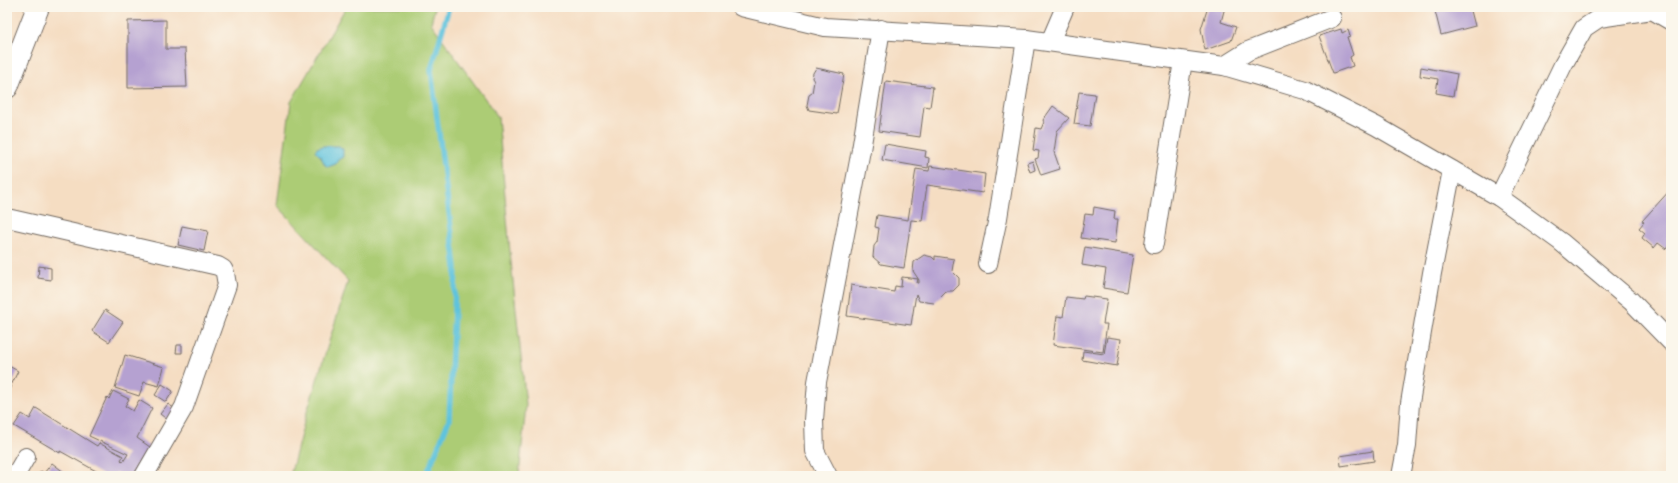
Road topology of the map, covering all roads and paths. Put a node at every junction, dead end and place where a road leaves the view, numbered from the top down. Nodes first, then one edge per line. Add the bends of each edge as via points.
1 (38, 7) edge
2 (741, 7) edge
3 (1065, 7) edge
4 (1654, 8) edge
5 (1594, 13) edge
6 (1332, 18) dead end
7 (1671, 20) edge
8 (881, 29) junction
9 (1026, 39) junction
10 (1050, 42) junction
11 (1182, 61) junction
12 (1224, 66) junction
13 (7, 87) edge
14 (1452, 170) junction
15 (1499, 197) junction
16 (7, 218) edge
17 (1154, 244) dead end
18 (988, 264) dead end
19 (1671, 342) edge
20 (26, 457) dead end
21 (15, 476) edge
22 (144, 476) edge
23 (828, 476) edge
24 (1400, 476) edge

1 - 13 highway
2 - 8 street via 826,27
3 - 10 street
4 - 5 street
4 - 7 street
5 - 15 street via 1563,65
6 - 12 street via 1248,51
8 - 9 street
8 - 23 street via 817,382 814,420 816,451
9 - 10 street
9 - 18 street via 998,218
10 - 11 street
11 - 12 street
11 - 17 street
12 - 14 street via 1305,90 1376,126
14 - 15 street
14 - 24 street via 1410,403 1407,444
15 - 19 street via 1561,242 1631,301
16 - 22 street via 223,269 227,285 184,407
20 - 21 street

